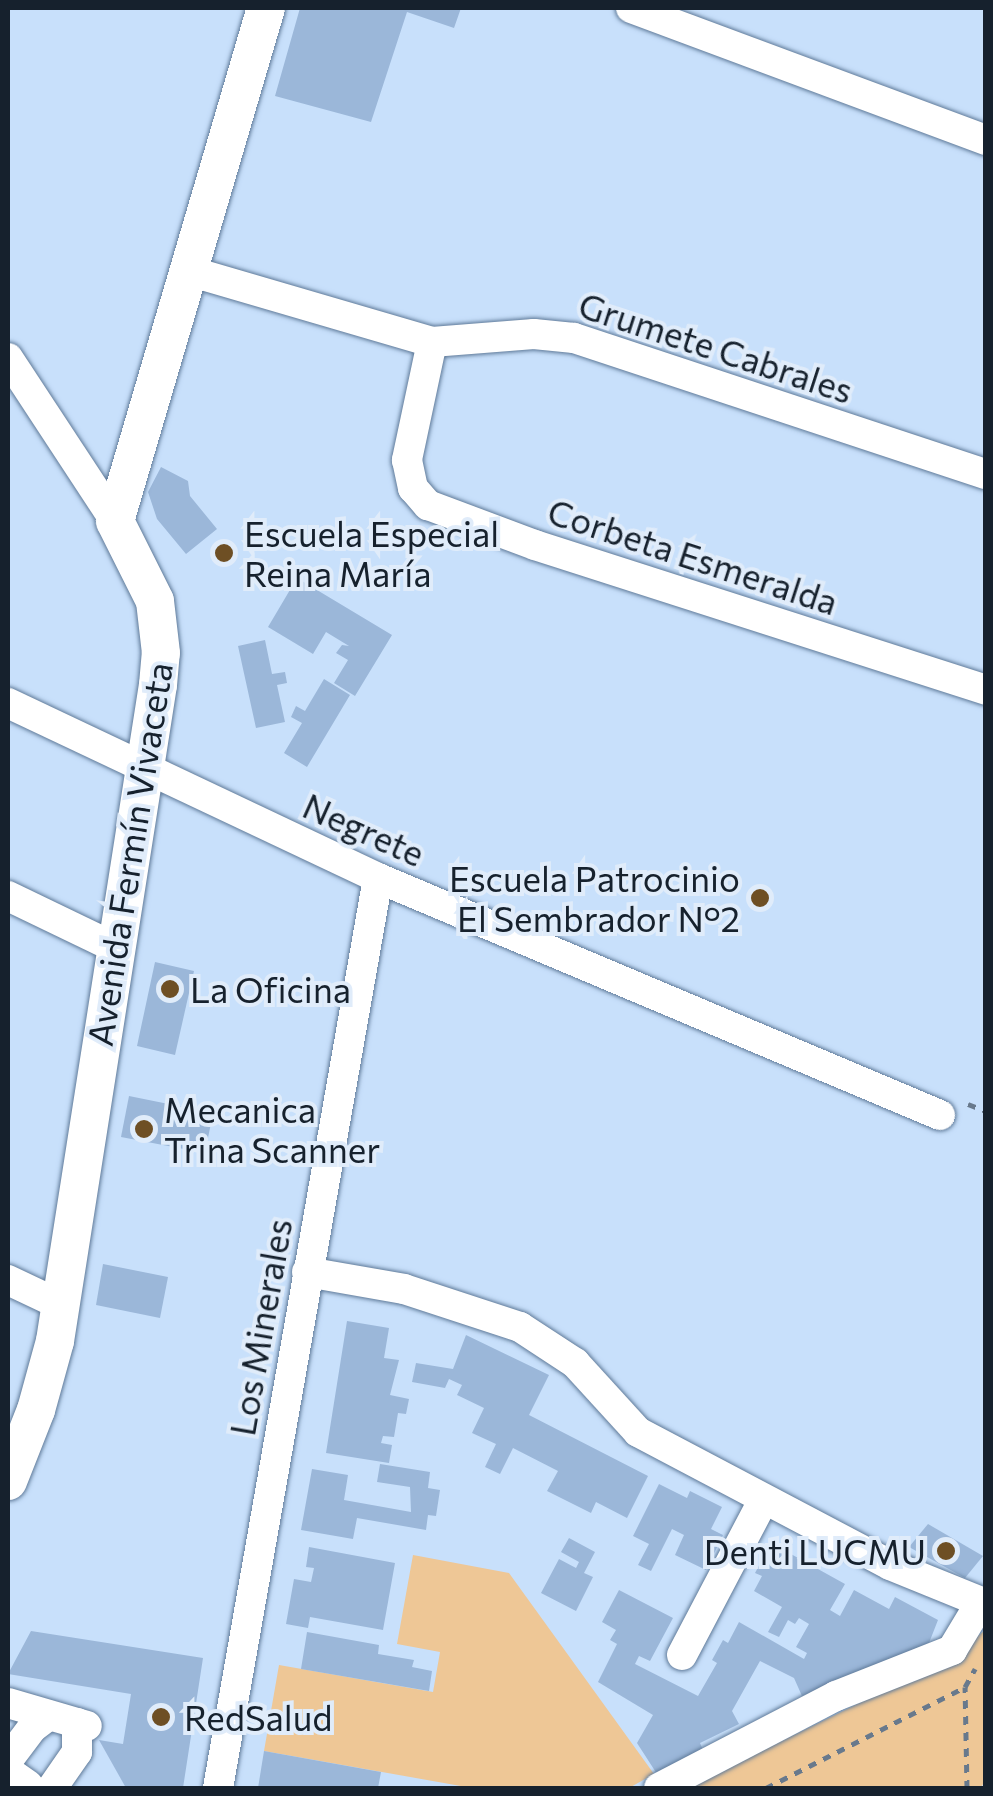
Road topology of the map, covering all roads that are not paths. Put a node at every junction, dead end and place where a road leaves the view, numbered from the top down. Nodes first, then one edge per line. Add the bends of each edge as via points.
1 (266, 8) edge
2 (631, 8) edge
3 (986, 140) edge
4 (188, 271) junction
5 (432, 342) junction
6 (8, 358) edge
7 (986, 474) edge
8 (114, 521) junction
9 (986, 690) edge
10 (8, 704) edge
11 (145, 769) junction
12 (378, 878) junction
13 (8, 896) edge
14 (114, 948) junction
15 (940, 1115) dead end
16 (307, 1272) junction
17 (8, 1280) edge
18 (61, 1305) junction
19 (8, 1481) edge
20 (764, 1500) junction
21 (983, 1603) edge
22 (682, 1655) dead end
23 (8, 1702) edge
24 (71, 1722) junction
25 (8, 1760) edge
26 (8, 1776) edge
27 (25, 1788) edge
28 (52, 1788) edge
29 (218, 1788) edge
30 (659, 1788) edge

1 - 4 main road
2 - 3 street
4 - 5 street, Grumete Cabrales
4 - 8 main road
5 - 7 street, Grumete Cabrales via 534,334 574,338
5 - 9 street, Corbeta Esmeralda via 407,460 413,488 428,505
6 - 8 street
8 - 11 main road, Avenida Fermín Vivaceta via 156,601 160,628
10 - 11 street, Negrete
11 - 12 street, Negrete
11 - 14 main road, Avenida Fermín Vivaceta
12 - 15 street, Negrete
12 - 16 street, Los Minerales
13 - 14 street
14 - 18 main road, Avenida Fermín Vivaceta
16 - 20 street via 404,1288 520,1327 576,1364 638,1432
16 - 29 street, Los Minerales
17 - 18 street
18 - 19 main road, Avenida Fermín Vivaceta via 41,1393
20 - 21 street via 902,1571
20 - 22 street
21 - 30 street via 952,1650 836,1696
23 - 24 street
24 - 25 street via 32,1728
24 - 28 street via 77,1752
26 - 27 main road

